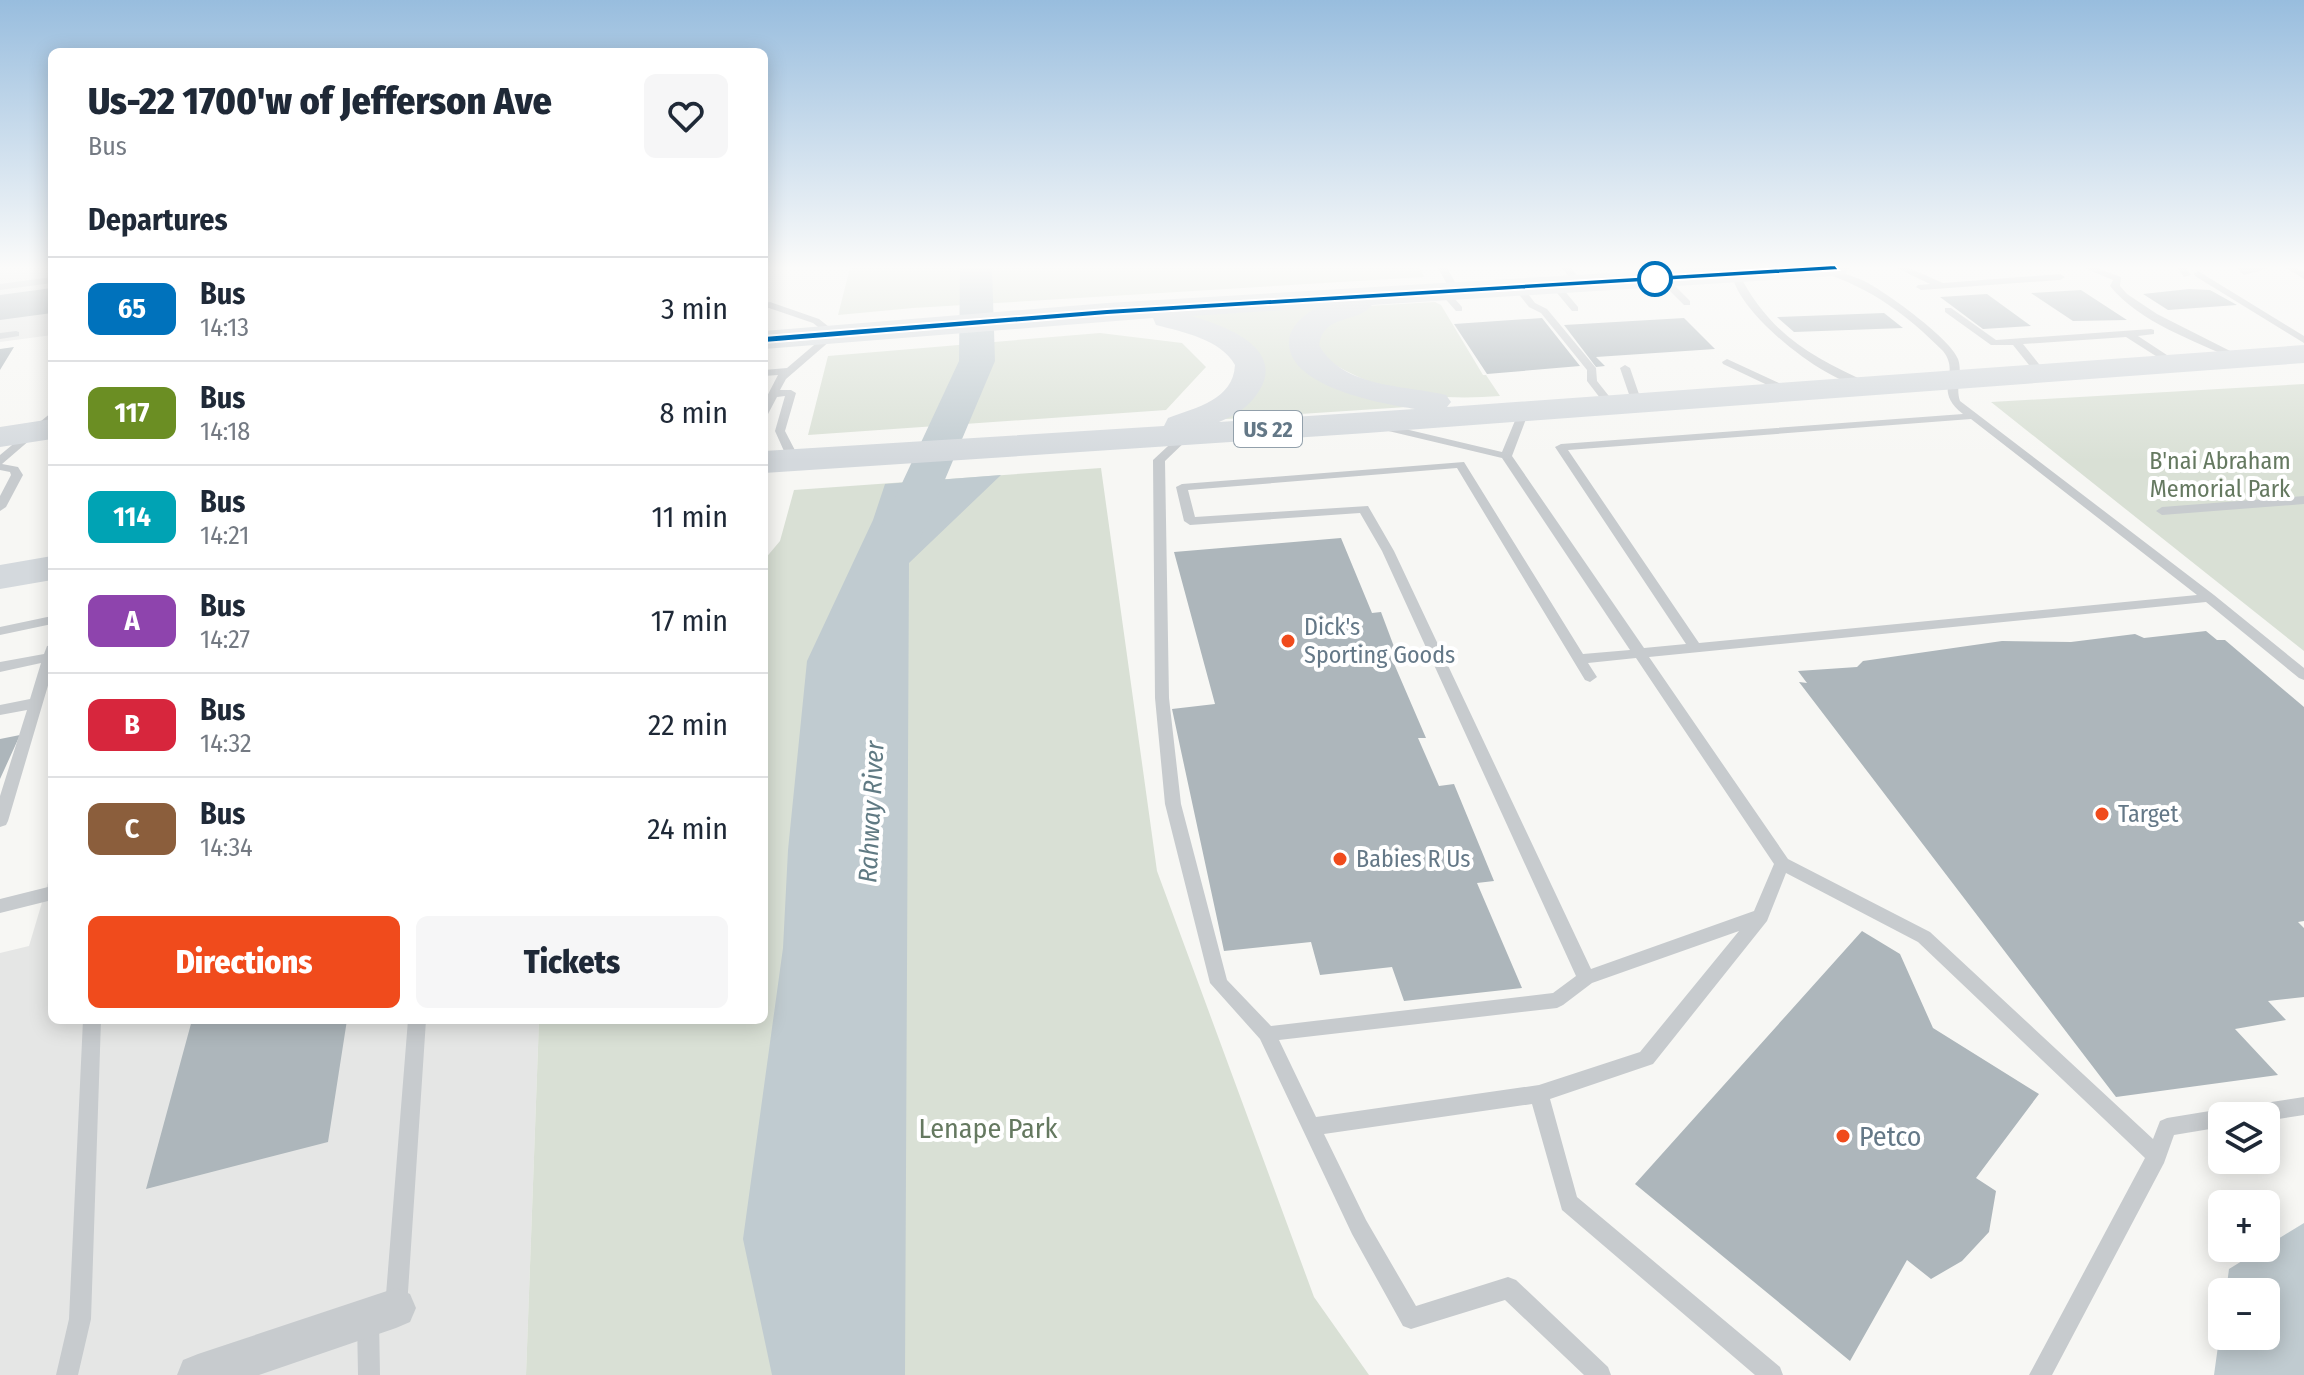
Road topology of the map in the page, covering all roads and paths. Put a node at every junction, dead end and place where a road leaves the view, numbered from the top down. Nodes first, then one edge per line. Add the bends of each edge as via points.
1 (831, 332) edge
2 (854, 332) edge
3 (1213, 332) edge
4 (1306, 332) edge
5 (1561, 332) edge
6 (1782, 332) edge
7 (1926, 332) edge
8 (1979, 332) edge
9 (2147, 332) edge
10 (2187, 332) edge
11 (2128, 333) junction
12 (16, 334) dead end
13 (833, 334) junction
14 (0, 336) edge
15 (768, 340) edge
16 (2016, 342) junction
17 (2304, 354) edge
18 (2239, 358) junction
19 (1727, 362) dead end
20 (2174, 363) junction
21 (1625, 368) dead end
22 (787, 371) junction
23 (768, 373) edge
24 (2041, 373) junction
25 (1953, 379) junction
26 (1868, 386) junction
27 (1789, 392) junction
28 (772, 394) junction
29 (1624, 404) junction
30 (768, 407) edge
31 (1524, 411) junction
32 (1973, 416) junction
33 (1367, 423) junction
34 (46, 425) edge
35 (1186, 434) junction
36 (0, 437) edge
37 (1147, 437) junction
38 (1506, 456) junction
39 (0, 461) edge
40 (779, 461) edge
41 (0, 467) edge
42 (2304, 500) edge
43 (0, 507) edge
44 (2162, 511) dead end
45 (48, 569) edge
46 (0, 577) edge
47 (2209, 598) junction
48 (48, 621) edge
49 (0, 631) edge
50 (1696, 649) junction
51 (48, 654) edge
52 (1640, 655) junction
53 (1579, 659) junction
54 (48, 663) edge
55 (0, 667) edge
56 (2304, 675) edge
57 (1590, 677) dead end
58 (36, 703) junction
59 (0, 710) edge
60 (0, 821) edge
61 (1782, 863) junction
62 (48, 894) edge
63 (0, 906) edge
64 (1761, 916) junction
65 (1586, 978) junction
66 (92, 1024) edge
67 (417, 1024) edge
68 (1267, 1034) junction
69 (1539, 1094) junction
70 (2304, 1106) edge
71 (2280, 1110) edge
72 (2208, 1120) edge
73 (1311, 1127) junction
74 (2157, 1156) junction
75 (382, 1313) junction
76 (221, 1371) edge
77 (67, 1375) edge
78 (369, 1375) edge
79 (1600, 1375) edge
80 (1772, 1375) edge
81 (2040, 1375) edge

1 - 13 lane
2 - 13 highway
3 - 37 highway via 1237,347 1248,364 1248,382 1234,400 1203,417
4 - 31 highway via 1306,352 1328,373 1369,389 1418,400
5 - 29 lane via 1592,370 1592,381
6 - 26 lane via 1829,369
7 - 25 lane via 1954,360
8 - 16 lane via 1994,343
9 - 11 lane
10 - 18 lane
11 - 16 lane
11 - 20 lane
12 - 14 lane
13 - 15 highway
13 - 22 lane
16 - 24 lane
17 - 18 highway, US 22
18 - 20 highway, US 22
19 - 27 lane
20 - 24 highway, US 22
21 - 29 lane
22 - 23 lane
22 - 28 lane
24 - 25 highway, US 22
25 - 26 highway, US 22
25 - 32 lane via 1952,398
26 - 27 highway, US 22
27 - 29 highway, US 22
28 - 30 lane
28 - 40 lane via 791,393 780,431
29 - 31 highway, US 22
31 - 33 highway, US 22
31 - 38 lane
32 - 47 lane
32 - 50 lane via 1561,447
33 - 35 highway, US 22
33 - 38 lane
34 - 36 highway
34 - 39 lane
35 - 37 highway, US 22
35 - 68 lane via 1159,460 1162,698 1173,804 1219,983
37 - 40 highway, US 22
38 - 52 lane
41 - 43 lane via 14,469 17,475
42 - 44 lane
45 - 46 highway
47 - 50 lane
47 - 56 lane
48 - 49 lane
50 - 52 lane
51 - 55 lane
52 - 53 lane
52 - 61 lane
53 - 57 lane
53 - 65 lane via 1460,464 1182,487 1190,521 1364,509
54 - 58 lane
58 - 59 lane
58 - 60 lane
61 - 64 lane
61 - 74 lane via 1924,937
62 - 63 lane
64 - 65 lane
64 - 69 lane via 1646,1058
65 - 68 lane via 1557,1000
66 - 77 lane via 80,1319
67 - 75 lane
68 - 73 lane
69 - 73 lane
69 - 80 lane via 1569,1203
70 - 71 lane
72 - 74 lane via 2167,1127
73 - 79 lane via 1411,1318 1508,1288
74 - 81 lane
75 - 76 street
75 - 78 lane

